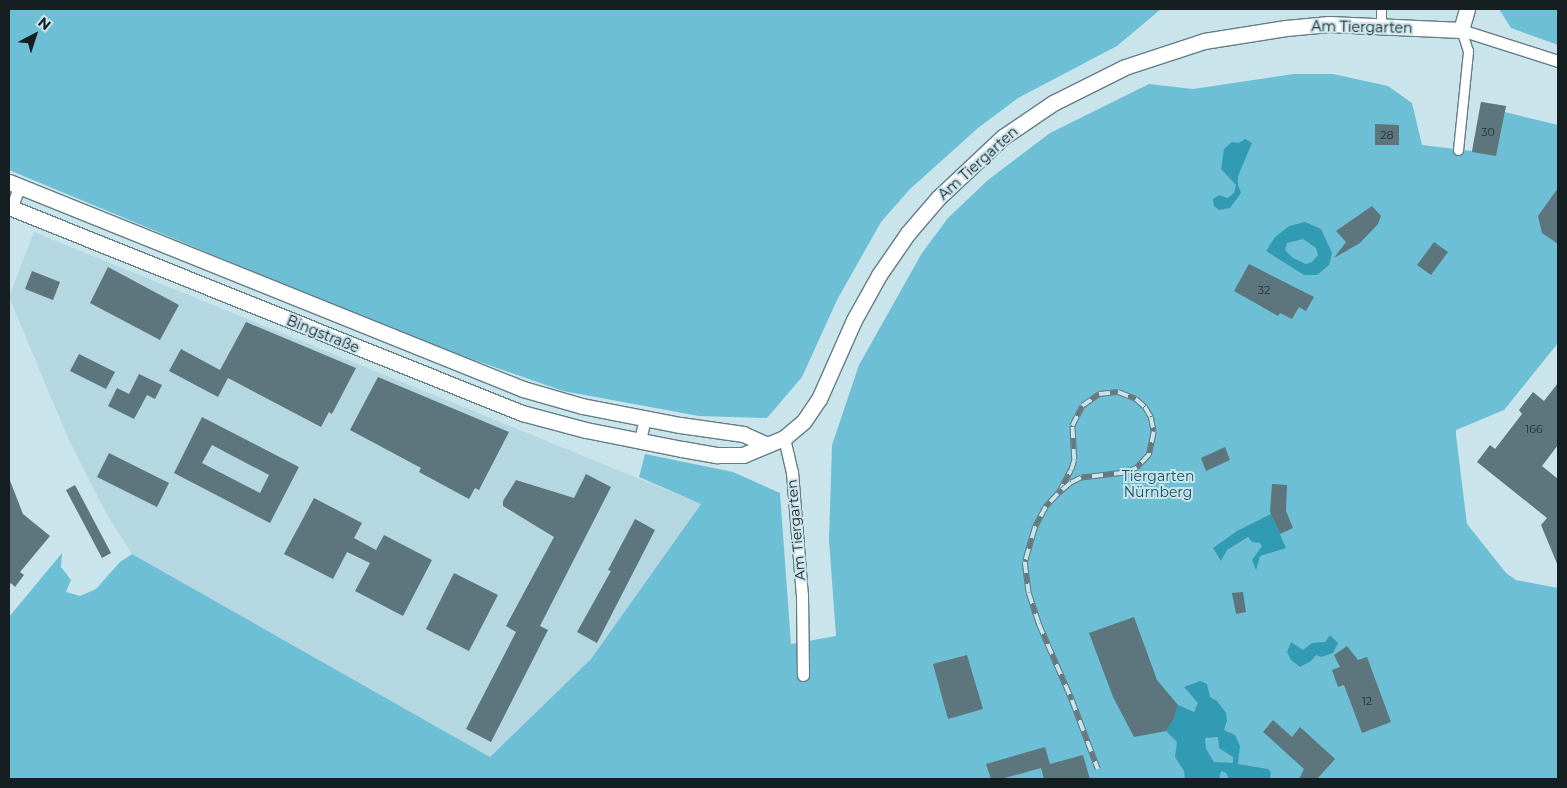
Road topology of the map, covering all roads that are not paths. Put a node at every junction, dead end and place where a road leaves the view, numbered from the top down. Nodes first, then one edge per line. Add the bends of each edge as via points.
1 (1381, 9) edge
2 (1467, 9) edge
3 (1382, 27) junction
4 (1461, 30) junction
5 (1558, 61) edge
6 (1458, 150) dead end
7 (14, 184) edge
8 (10, 207) edge
9 (645, 418) junction
10 (784, 438) junction
11 (640, 440) junction
12 (765, 444) junction
13 (803, 675) dead end

1 - 3 street
2 - 4 street
3 - 4 street, Am Tiergarten
3 - 10 street, Am Tiergarten via 1310,25 1183,47 1102,76 1023,123 957,178 903,239 864,301 814,407 804,421
4 - 5 street
4 - 6 street via 1468,51
7 - 8 street, Bingstraße
7 - 9 street, Bingstraße via 523,389
8 - 11 street, Bingstraße via 495,404 551,422
9 - 11 street
9 - 12 street, Bingstraße via 743,434
10 - 12 street, Bingstraße
10 - 13 street, Am Tiergarten via 792,472 802,595
11 - 12 street, Bingstraße via 717,455 742,455

